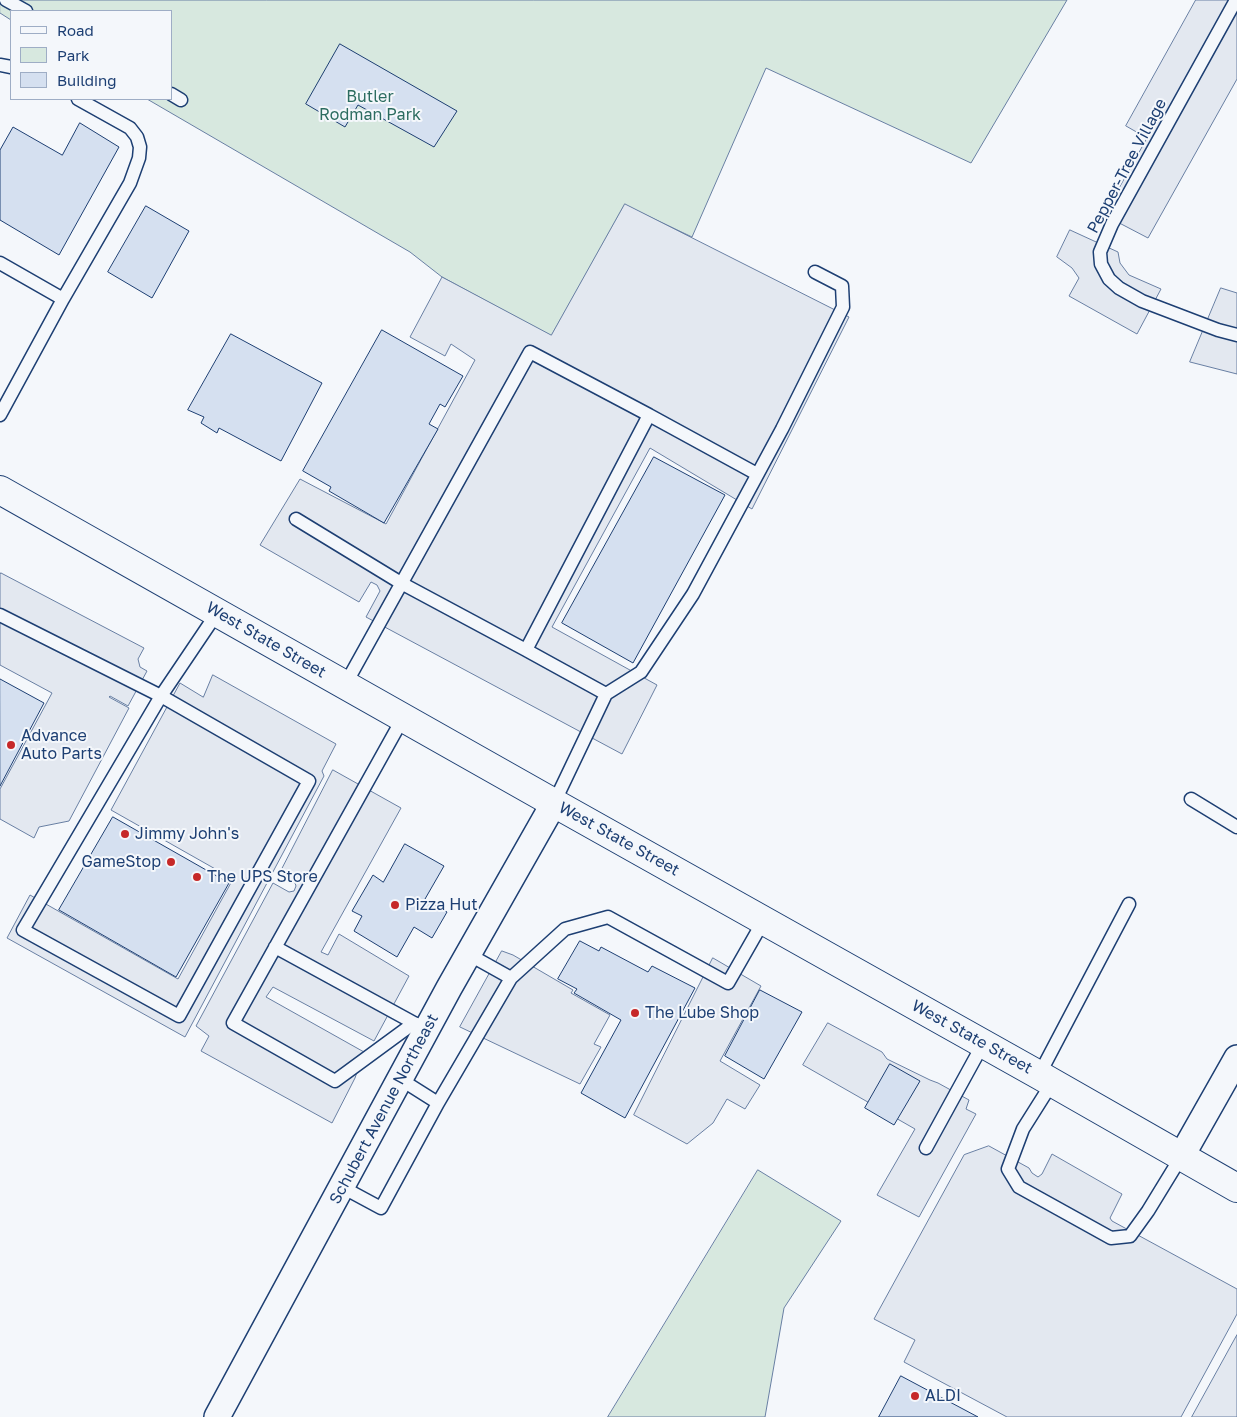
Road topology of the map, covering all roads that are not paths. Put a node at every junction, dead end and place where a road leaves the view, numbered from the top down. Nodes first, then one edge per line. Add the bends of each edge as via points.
1 (6, 0) edge
2 (1236, 0) edge
3 (24, 10) edge
4 (80, 100) edge
5 (0, 263) edge
6 (815, 272) dead end
7 (63, 299) junction
8 (1237, 335) edge
9 (0, 415) edge
10 (649, 415) junction
11 (757, 474) junction
12 (0, 490) edge
13 (296, 518) dead end
14 (401, 584) junction
15 (217, 613) junction
16 (0, 615) edge
17 (526, 650) junction
18 (345, 685) junction
19 (606, 694) junction
20 (161, 696) junction
21 (403, 718) junction
22 (1191, 799) dead end
23 (554, 803) junction
24 (1237, 826) edge
25 (1129, 904) dead end
26 (764, 920) junction
27 (275, 948) junction
28 (468, 954) junction
29 (512, 978) junction
30 (420, 1026) junction
31 (983, 1044) junction
32 (1237, 1058) edge
33 (1046, 1079) junction
34 (400, 1080) junction
35 (438, 1103) junction
36 (926, 1148) dead end
37 (1181, 1157) junction
38 (342, 1186) junction
39 (1237, 1188) edge
40 (217, 1417) edge

1 - 3 lane
2 - 8 lane, Pepper-Tree Village via 1112,224 1100,252 1101,264 1109,279 1119,288 1142,301
4 - 7 lane via 130,128 140,147 130,184
5 - 7 lane
6 - 11 lane via 842,286 843,307
7 - 9 lane
10 - 11 lane
10 - 14 lane via 530,352
10 - 17 lane
11 - 19 lane via 692,594 641,672
12 - 15 highway, West State Street
13 - 14 lane
14 - 17 lane
14 - 18 lane
15 - 18 highway, West State Street
15 - 20 lane
16 - 20 lane
17 - 19 lane
18 - 21 highway, West State Street
19 - 23 lane
20 - 20 lane via 309,781 179,1016 22,930
21 - 23 highway, West State Street
21 - 27 lane
22 - 24 lane
23 - 26 highway, West State Street
23 - 28 street, Schubert Avenue Northeast
25 - 33 lane
26 - 29 lane via 728,983 608,917 565,929
26 - 31 highway, West State Street
27 - 30 lane
27 - 30 lane via 232,1023 335,1081
28 - 29 lane
28 - 30 street, Schubert Avenue Northeast
29 - 35 lane
30 - 34 street, Schubert Avenue Northeast
31 - 33 highway, West State Street
31 - 36 lane
32 - 37 street
33 - 37 highway, West State Street
33 - 37 lane via 1008,1169 1019,1187 1111,1238 1130,1236
34 - 35 lane
34 - 38 street, Schubert Avenue Northeast
35 - 38 lane via 381,1208
37 - 39 highway, West State Street
38 - 40 street, Schubert Avenue Northeast

